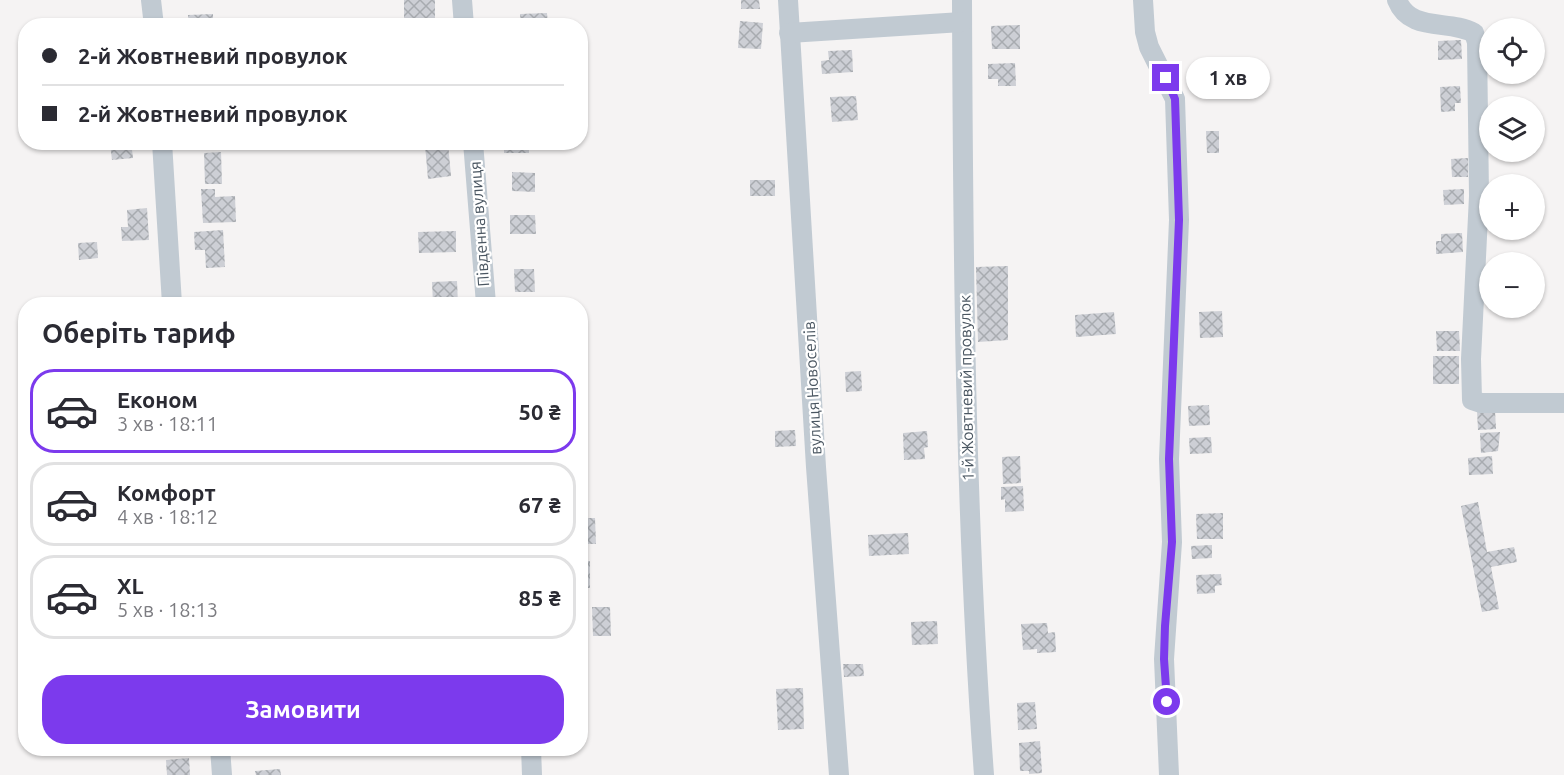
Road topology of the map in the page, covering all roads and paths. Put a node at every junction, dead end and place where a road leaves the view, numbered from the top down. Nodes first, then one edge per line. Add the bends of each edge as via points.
1 (151, 0) edge
2 (462, 0) edge
3 (788, 0) edge
4 (962, 0) edge
5 (1143, 0) edge
6 (1397, 0) edge
7 (153, 18) edge
8 (463, 18) edge
9 (962, 22) junction
10 (789, 33) junction
11 (162, 150) edge
12 (474, 150) edge
13 (172, 297) edge
14 (485, 297) edge
15 (1564, 403) edge
16 (221, 756) edge
17 (531, 756) edge
18 (222, 775) edge
19 (532, 775) edge
20 (839, 775) edge
21 (984, 775) edge
22 (1169, 775) edge

1 - 7 street
2 - 8 street
3 - 10 street, вулиця Новоселів
4 - 9 street, 1-й Жовтневий провулок
5 - 22 street via 1149,47 1174,94 1177,143 1179,220 1169,459 1172,542 1164,659
6 - 15 street via 1400,8 1417,21 1465,28 1474,33 1477,42 1479,196 1472,400
9 - 10 street
9 - 21 street, 1-й Жовтневий провулок via 967,445
10 - 20 street, вулиця Новоселів
11 - 13 street
12 - 14 street, Південна вулиця
16 - 18 street
17 - 19 street

